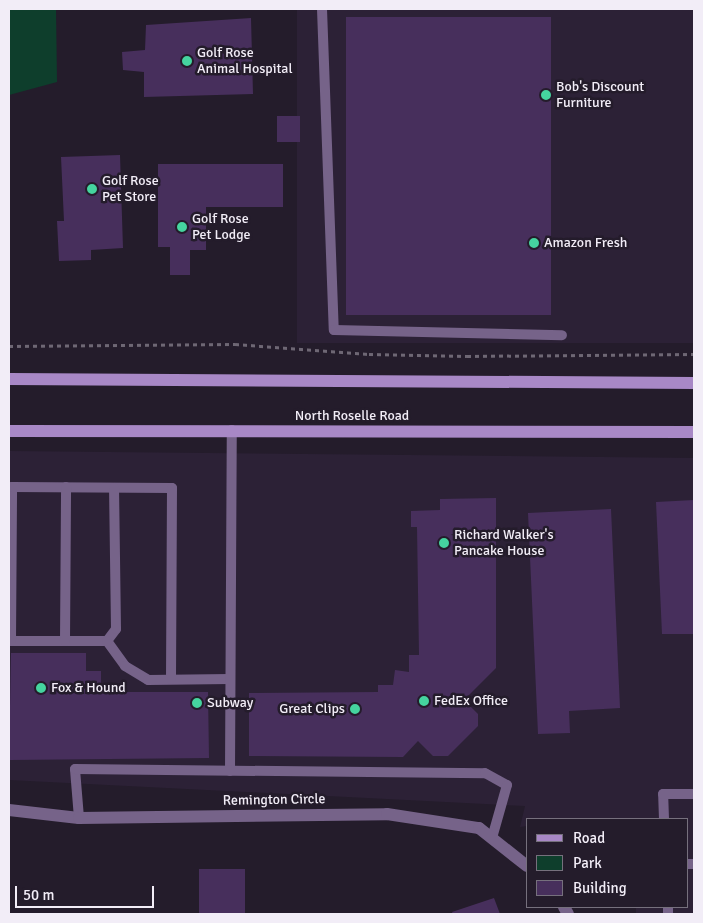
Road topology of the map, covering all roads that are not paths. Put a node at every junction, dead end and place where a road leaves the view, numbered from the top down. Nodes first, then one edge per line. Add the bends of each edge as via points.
1 (322, 9) edge
2 (562, 335) dead end
3 (9, 379) edge
4 (694, 383) edge
5 (232, 430) junction
6 (9, 431) edge
7 (694, 432) edge
8 (66, 487) junction
9 (114, 488) junction
10 (10, 641) edge
11 (65, 641) junction
12 (107, 641) junction
13 (171, 679) junction
14 (230, 679) junction
15 (230, 771) junction
16 (694, 794) edge
17 (9, 810) edge
18 (79, 818) junction
19 (664, 818) edge
20 (492, 838) junction
21 (526, 865) edge

1 - 2 lane via 334,330
3 - 4 main road
5 - 6 main road, North Roselle Road
5 - 7 main road, North Roselle Road
5 - 14 lane
8 - 9 lane
8 - 10 lane via 12,487
8 - 11 lane
9 - 12 lane via 116,629
9 - 13 lane via 172,488
10 - 11 lane
11 - 12 lane
12 - 13 lane via 125,666 148,680
13 - 14 lane
14 - 15 lane
15 - 18 lane via 75,769
15 - 20 lane via 485,773 507,785
16 - 19 lane via 663,794
17 - 18 street, Remington Circle
18 - 20 street, Remington Circle via 387,814 479,828
20 - 21 street, Remington Circle

